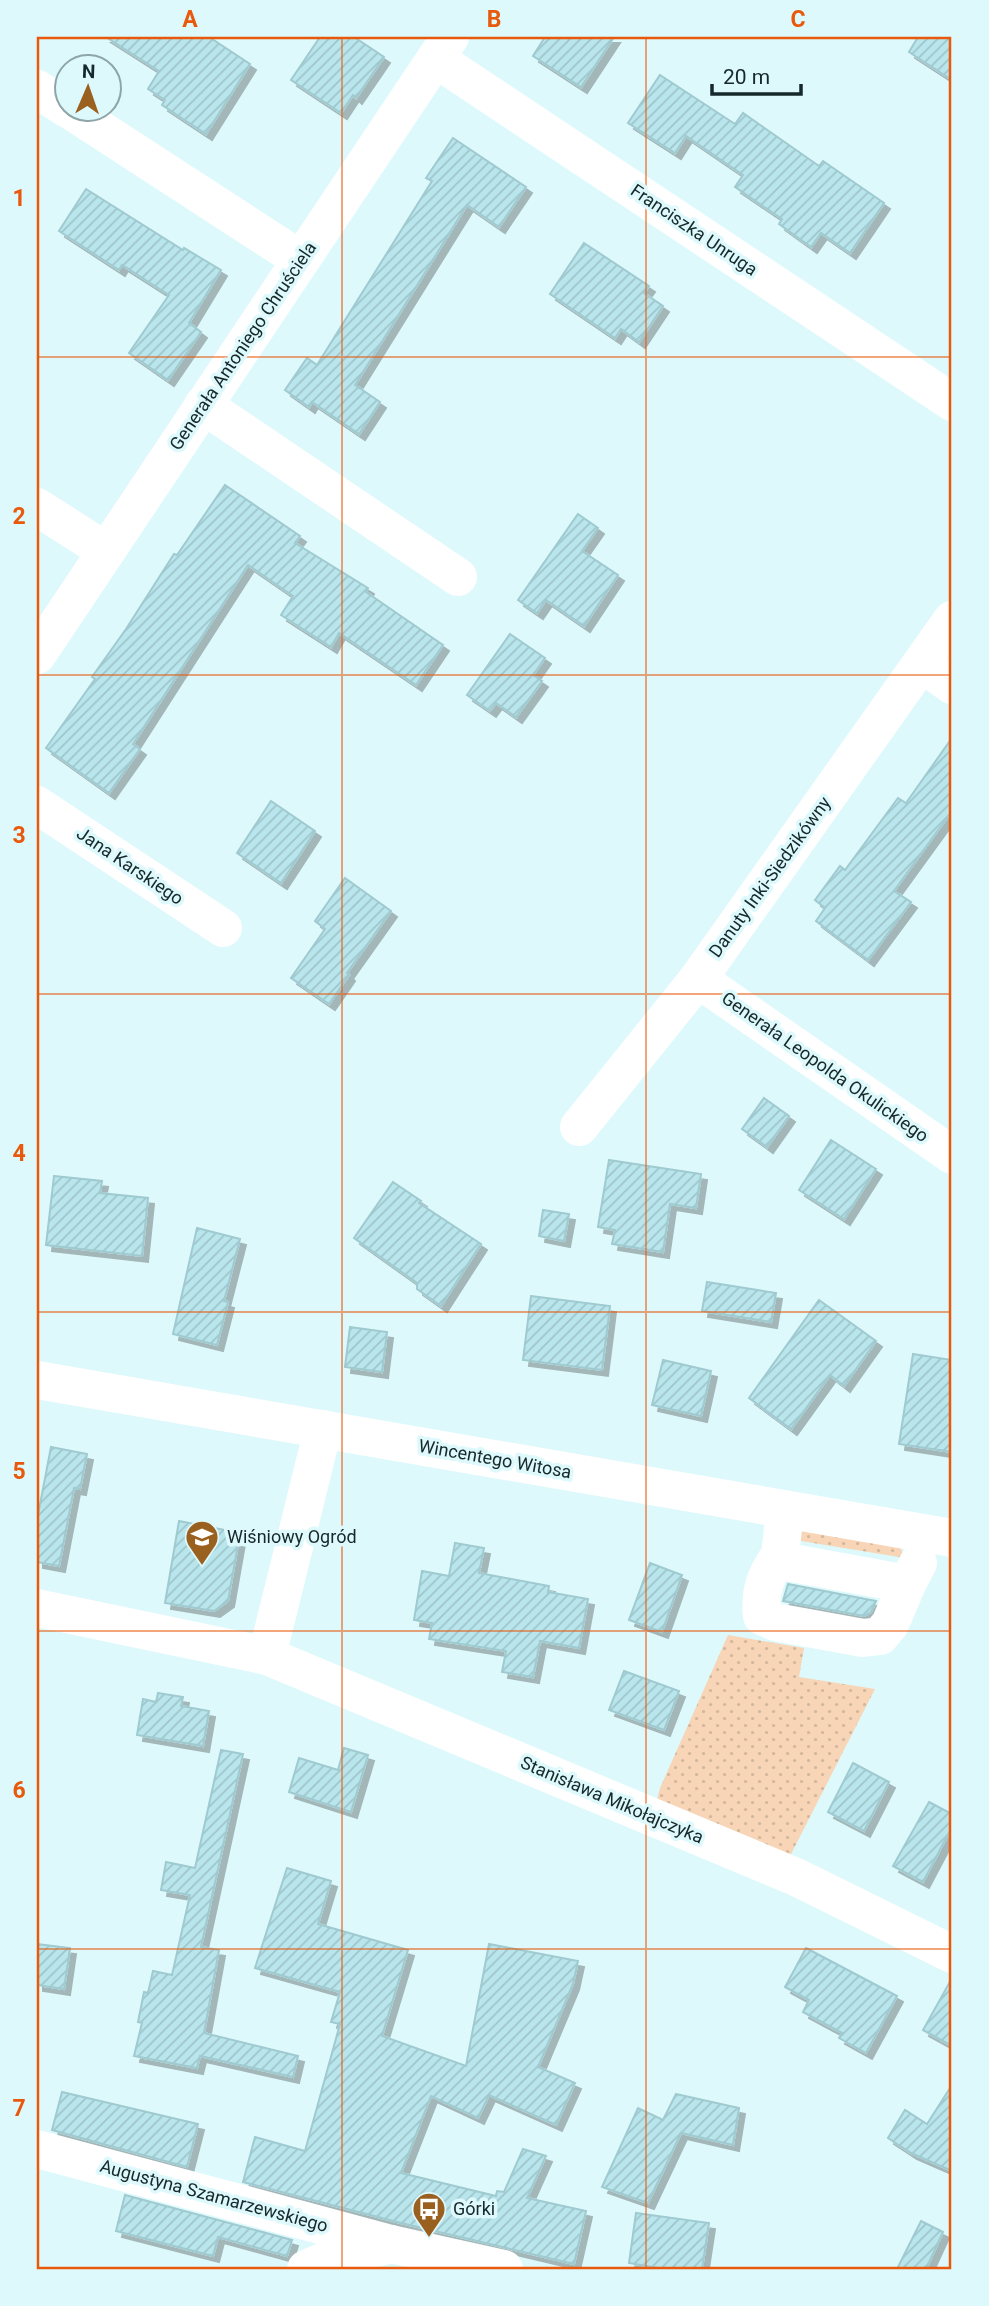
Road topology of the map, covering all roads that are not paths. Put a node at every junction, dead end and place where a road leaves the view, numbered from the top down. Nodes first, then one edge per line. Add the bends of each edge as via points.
1 (443, 48) edge
2 (37, 89) edge
3 (52, 98) edge
4 (89, 122) edge
5 (301, 260) junction
6 (952, 402) edge
7 (203, 405) junction
8 (37, 507) edge
9 (106, 551) junction
10 (458, 577) dead end
11 (952, 620) edge
12 (37, 655) edge
13 (937, 675) edge
14 (37, 804) edge
15 (223, 928) dead end
16 (698, 979) junction
17 (579, 1127) dead end
18 (952, 1155) edge
19 (37, 1380) edge
20 (323, 1429) junction
21 (782, 1535) junction
22 (925, 1555) edge
23 (37, 1608) edge
24 (267, 1656) junction
25 (952, 1954) edge
26 (37, 2149) edge
27 (391, 2244) junction
28 (306, 2269) edge
29 (504, 2269) edge

1 - 5 street, Generała Antoniego Chruściela
1 - 6 street, Franciszka Unruga
2 - 3 street
4 - 5 street
5 - 7 street, Generała Antoniego Chruściela
7 - 9 street, Generała Antoniego Chruściela
7 - 10 street
8 - 9 street
9 - 12 street, Generała Antoniego Chruściela
11 - 13 street, Danuty Inki-Siedzikówny
13 - 16 street, Danuty Inki-Siedzikówny
14 - 15 street, Jana Karskiego
16 - 17 street, Danuty Inki-Siedzikówny
16 - 18 street, Generała Leopolda Okulickiego
19 - 20 street, Wincentego Witosa
20 - 21 street, Wincentego Witosa
20 - 24 street
21 - 22 street, Wincentego Witosa
21 - 22 street via 787,1562
21 - 22 street via 760,1602 762,1616 863,1638 880,1636 890,1624
23 - 24 street, Stanisława Mikołajczyka
24 - 25 street, Stanisława Mikołajczyka via 796,1877
26 - 27 street, Augustyna Szamarzewskiego
27 - 28 street
27 - 29 street

